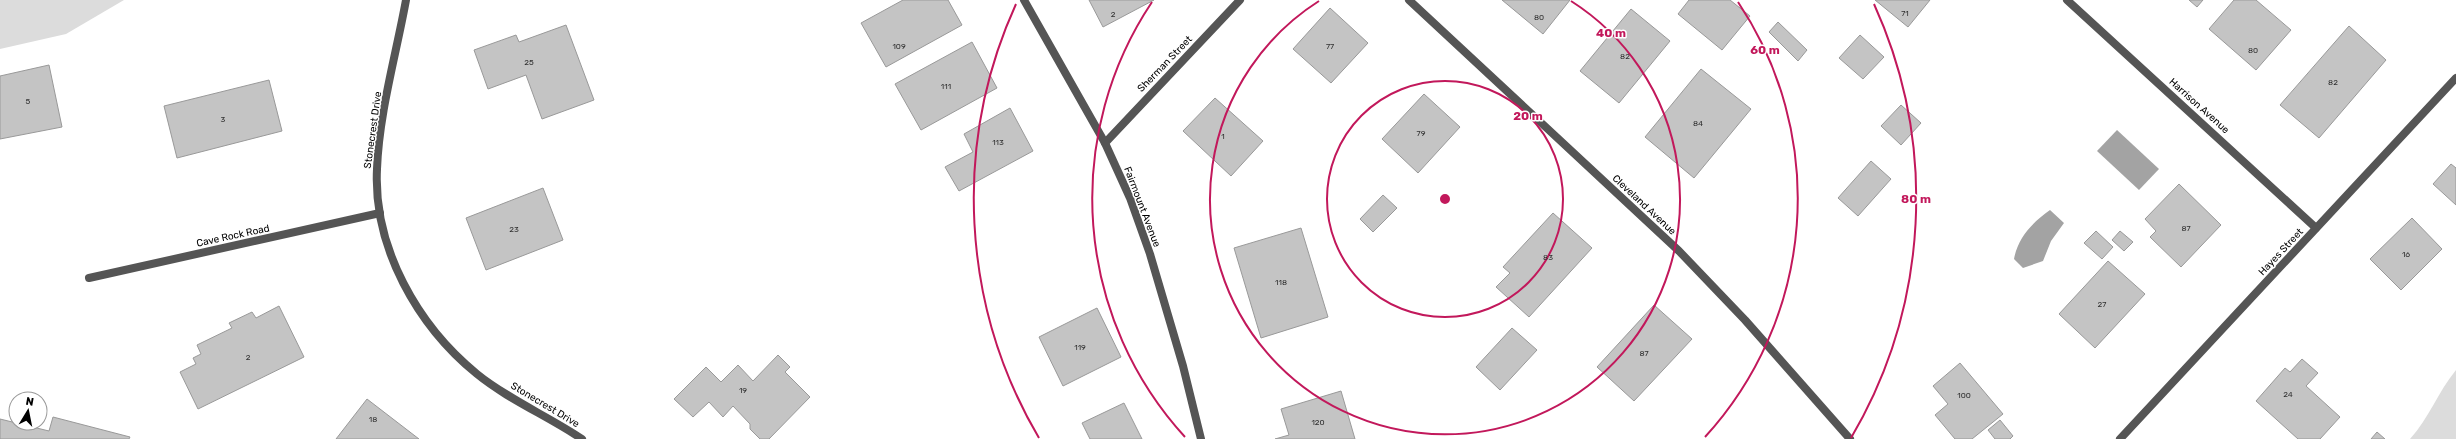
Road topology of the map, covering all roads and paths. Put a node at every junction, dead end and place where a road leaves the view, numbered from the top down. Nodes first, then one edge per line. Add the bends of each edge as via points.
1 (406, 0) edge
2 (1024, 0) edge
3 (1240, 0) edge
4 (1409, 0) edge
5 (2067, 0) edge
6 (2456, 78) edge
7 (1105, 143) junction
8 (380, 214) junction
9 (2316, 228) junction
10 (89, 278) dead end
11 (582, 439) edge
12 (1201, 439) edge
13 (1850, 439) edge
14 (2120, 439) edge

1 - 8 street, Stonecrest Drive via 380,142 377,170
2 - 7 street, Fairmount Avenue
3 - 7 street, Sherman Street
4 - 13 street, Cleveland Avenue via 1679,251 1745,320
5 - 9 street, Harrison Avenue
6 - 9 street, Hayes Street
7 - 12 street, Fairmount Avenue via 1130,198 1150,254 1183,366
8 - 10 street, Cave Rock Road
8 - 11 street, Stonecrest Drive via 398,272 424,318 440,339 478,375
9 - 14 street, Hayes Street

